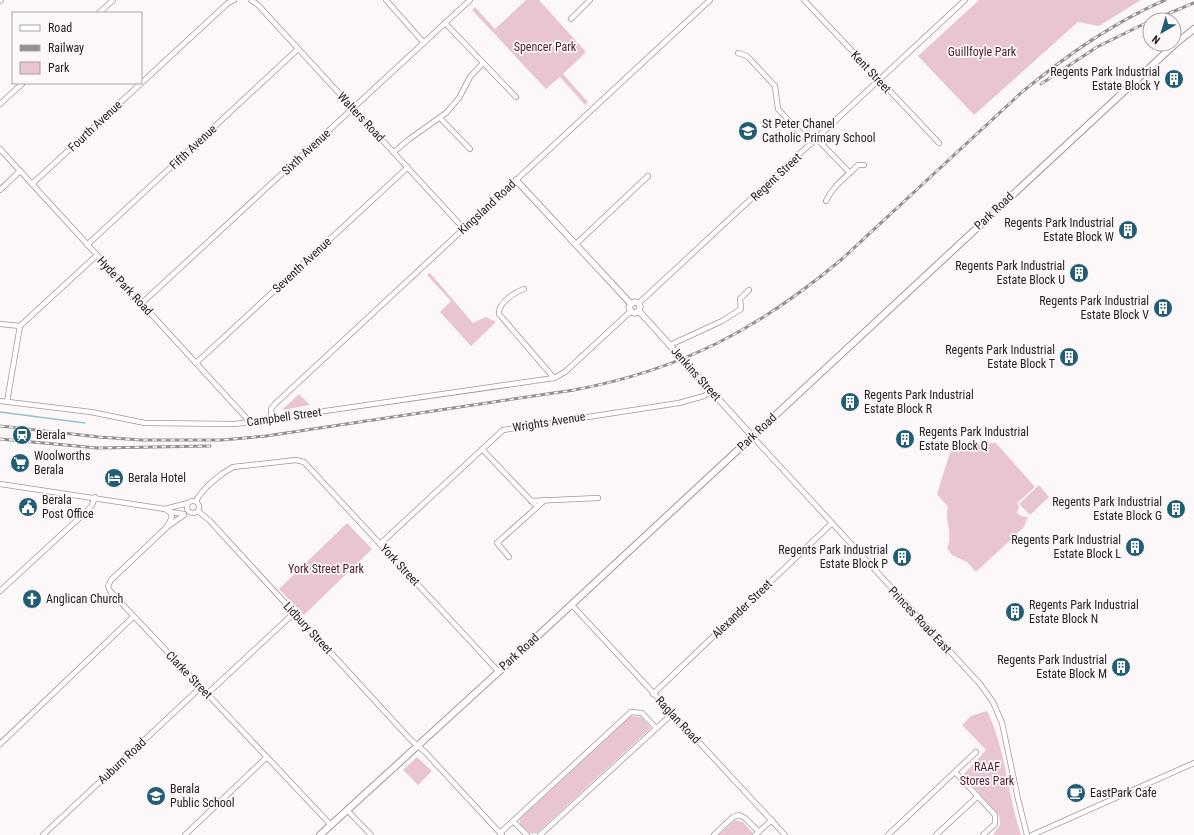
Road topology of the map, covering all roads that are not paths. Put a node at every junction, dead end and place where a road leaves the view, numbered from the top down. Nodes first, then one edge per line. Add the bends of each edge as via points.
1 (113, 0) edge
2 (234, 0) edge
3 (251, 0) edge
4 (255, 0) edge
5 (386, 0) edge
6 (470, 0) edge
7 (590, 0) edge
8 (710, 0) edge
9 (804, 0) edge
10 (965, 0) edge
11 (229, 1) edge
12 (258, 5) junction
13 (100, 12) edge
14 (571, 19) dead end
15 (445, 23) junction
16 (1194, 29) edge
17 (424, 42) junction
18 (298, 48) junction
19 (738, 53) dead end
20 (483, 63) junction
21 (879, 80) junction
22 (142, 82) edge
23 (22, 84) edge
24 (140, 84) edge
25 (516, 97) dead end
26 (0, 104) edge
27 (353, 108) junction
28 (441, 119) junction
29 (817, 139) junction
30 (939, 143) dead end
31 (811, 144) junction
32 (470, 149) dead end
33 (0, 150) edge
34 (394, 152) junction
35 (864, 165) dead end
36 (408, 167) junction
37 (20, 171) junction
38 (850, 173) junction
39 (648, 176) dead end
40 (516, 180) junction
41 (32, 184) junction
42 (0, 190) edge
43 (826, 201) dead end
44 (464, 228) junction
45 (576, 244) junction
46 (88, 245) junction
47 (97, 255) junction
48 (524, 289) dead end
49 (749, 290) dead end
50 (142, 303) junction
51 (639, 303) junction
52 (631, 304) junction
53 (630, 311) junction
54 (639, 311) junction
55 (0, 324) edge
56 (20, 326) junction
57 (670, 345) junction
58 (196, 363) junction
59 (554, 378) junction
60 (711, 391) junction
61 (0, 401) edge
62 (7, 402) junction
63 (271, 419) junction
64 (250, 422) junction
65 (752, 436) junction
66 (482, 449) junction
67 (0, 484) edge
68 (95, 497) junction
69 (598, 498) dead end
70 (545, 500) junction
71 (196, 501) junction
72 (531, 501) junction
73 (188, 503) junction
74 (537, 507) junction
75 (168, 511) junction
76 (189, 511) junction
77 (198, 511) junction
78 (184, 515) junction
79 (831, 524) junction
80 (167, 527) junction
81 (380, 544) junction
82 (509, 557) dead end
83 (0, 591) edge
84 (571, 604) junction
85 (294, 613) junction
86 (133, 617) junction
87 (498, 671) junction
88 (201, 687) junction
89 (207, 694) junction
90 (653, 694) junction
91 (672, 714) junction
92 (656, 728) junction
93 (0, 744) edge
94 (417, 745) junction
95 (976, 752) dead end
96 (267, 757) junction
97 (1194, 764) edge
98 (955, 772) junction
99 (978, 796) junction
100 (347, 810) junction
101 (772, 820) junction
102 (513, 821) junction
103 (331, 825) junction
104 (757, 833) edge
105 (501, 834) edge
106 (43, 835) edge
107 (185, 835) edge
108 (320, 835) edge
109 (371, 835) edge
110 (527, 835) edge
111 (540, 835) edge
112 (714, 835) edge
113 (785, 835) edge
114 (888, 835) edge
115 (936, 835) edge
116 (983, 835) edge
117 (1027, 835) edge
118 (1032, 835) edge

1 - 13 street
2 - 11 street, Fourth Avenue
3 - 12 street, Walters Road
4 - 12 street, Walters Road
5 - 17 street
6 - 15 street, Sixth Avenue
7 - 14 street
8 - 40 street, Kingsland Road
9 - 21 street, Kent Street
10 - 21 street, Regent Street
11 - 22 street, Fourth Avenue
12 - 18 street, Walters Road
15 - 17 street, Sixth Avenue
15 - 20 street
16 - 65 main road, Park Road via 979,224
17 - 27 street, Sixth Avenue
18 - 27 street, Walters Road
18 - 46 street, Fifth Avenue
19 - 31 street via 748,56 775,86 778,109
20 - 25 street
20 - 28 street
21 - 29 street, Regent Street
21 - 30 street, Kent Street
23 - 26 street
24 - 41 street, Fourth Avenue
27 - 34 street, Walters Road
27 - 50 street, Sixth Avenue
28 - 32 street
28 - 34 street
29 - 31 street, Regent Street
29 - 38 street
31 - 51 street, Regent Street
33 - 37 street, Hyde Park Road
34 - 36 street, Walters Road
35 - 38 street via 858,165
36 - 44 street, Walters Road
36 - 58 street, Seventh Avenue
37 - 41 street, Hyde Park Road
37 - 42 street
38 - 43 street via 830,192
39 - 45 street
40 - 44 street, Kingsland Road
40 - 45 street
41 - 46 street, Hyde Park Road
44 - 63 street, Kingsland Road via 275,404
45 - 52 street
46 - 47 street, Hyde Park Road
47 - 50 street, Hyde Park Road
47 - 56 street
48 - 59 street via 516,292 500,307 499,314
49 - 57 street via 740,299 741,309 722,321
50 - 58 street, Hyde Park Road
51 - 52 street
51 - 54 street
52 - 53 street
53 - 54 street
53 - 59 street, Campbell Street via 565,372
54 - 57 street, Jenkins Street
55 - 56 street
56 - 62 street
57 - 60 street, Jenkins Street, bridge
58 - 64 street, Hyde Park Road
59 - 63 street, Campbell Street
60 - 65 street, Jenkins Street
60 - 66 street, Wrights Avenue via 704,396 679,403 507,429 500,432
61 - 62 street, Campbell Street
62 - 64 street, Campbell Street via 91,412 145,423
63 - 64 street, Campbell Street
65 - 79 street, Princes Road East
65 - 84 main road, Park Road
66 - 72 street
66 - 81 street, Wrights Avenue
67 - 68 street
68 - 75 street
68 - 83 street via 88,510
69 - 70 street
70 - 72 street
70 - 74 street
71 - 73 street
71 - 77 street via 200,505
71 - 81 street, York Street via 206,489 233,467 300,460
72 - 74 street
73 - 75 street
73 - 76 street
74 - 82 street via 497,544
75 - 78 street
75 - 80 street via 172,517
76 - 77 street
76 - 78 street, Clarke Street
77 - 85 street, Lidbury Street
78 - 80 street, Clarke Street
79 - 90 street, Alexander Street
79 - 117 street, Princes Road East via 994,702 1004,730
80 - 86 street, Clarke Street via 109,582 110,591
81 - 87 street, York Street
84 - 87 main road, Park Road
84 - 90 street, Raglan Road
85 - 89 street
85 - 94 street, Lidbury Street
86 - 88 street, Clarke Street
86 - 93 street
87 - 94 main road, Park Road
88 - 89 street, Clarke Street
88 - 106 street, Auburn Road
89 - 96 street, Clarke Street
90 - 91 street, Raglan Road
91 - 92 street
91 - 101 street, Raglan Road
92 - 102 street via 642,713 630,712
92 - 111 street
94 - 100 main road, Park Road
94 - 105 street, Lidbury Street
95 - 98 street
96 - 103 street, Clarke Street
96 - 107 street
97 - 118 street
98 - 99 street
98 - 114 street
99 - 115 street
99 - 116 street via 996,819 995,824
100 - 103 main road, Park Road
100 - 109 street
101 - 104 street
101 - 113 street, Raglan Road
102 - 105 street
102 - 110 street
103 - 108 main road, Park Road
104 - 112 street via 745,818 739,815 733,817

